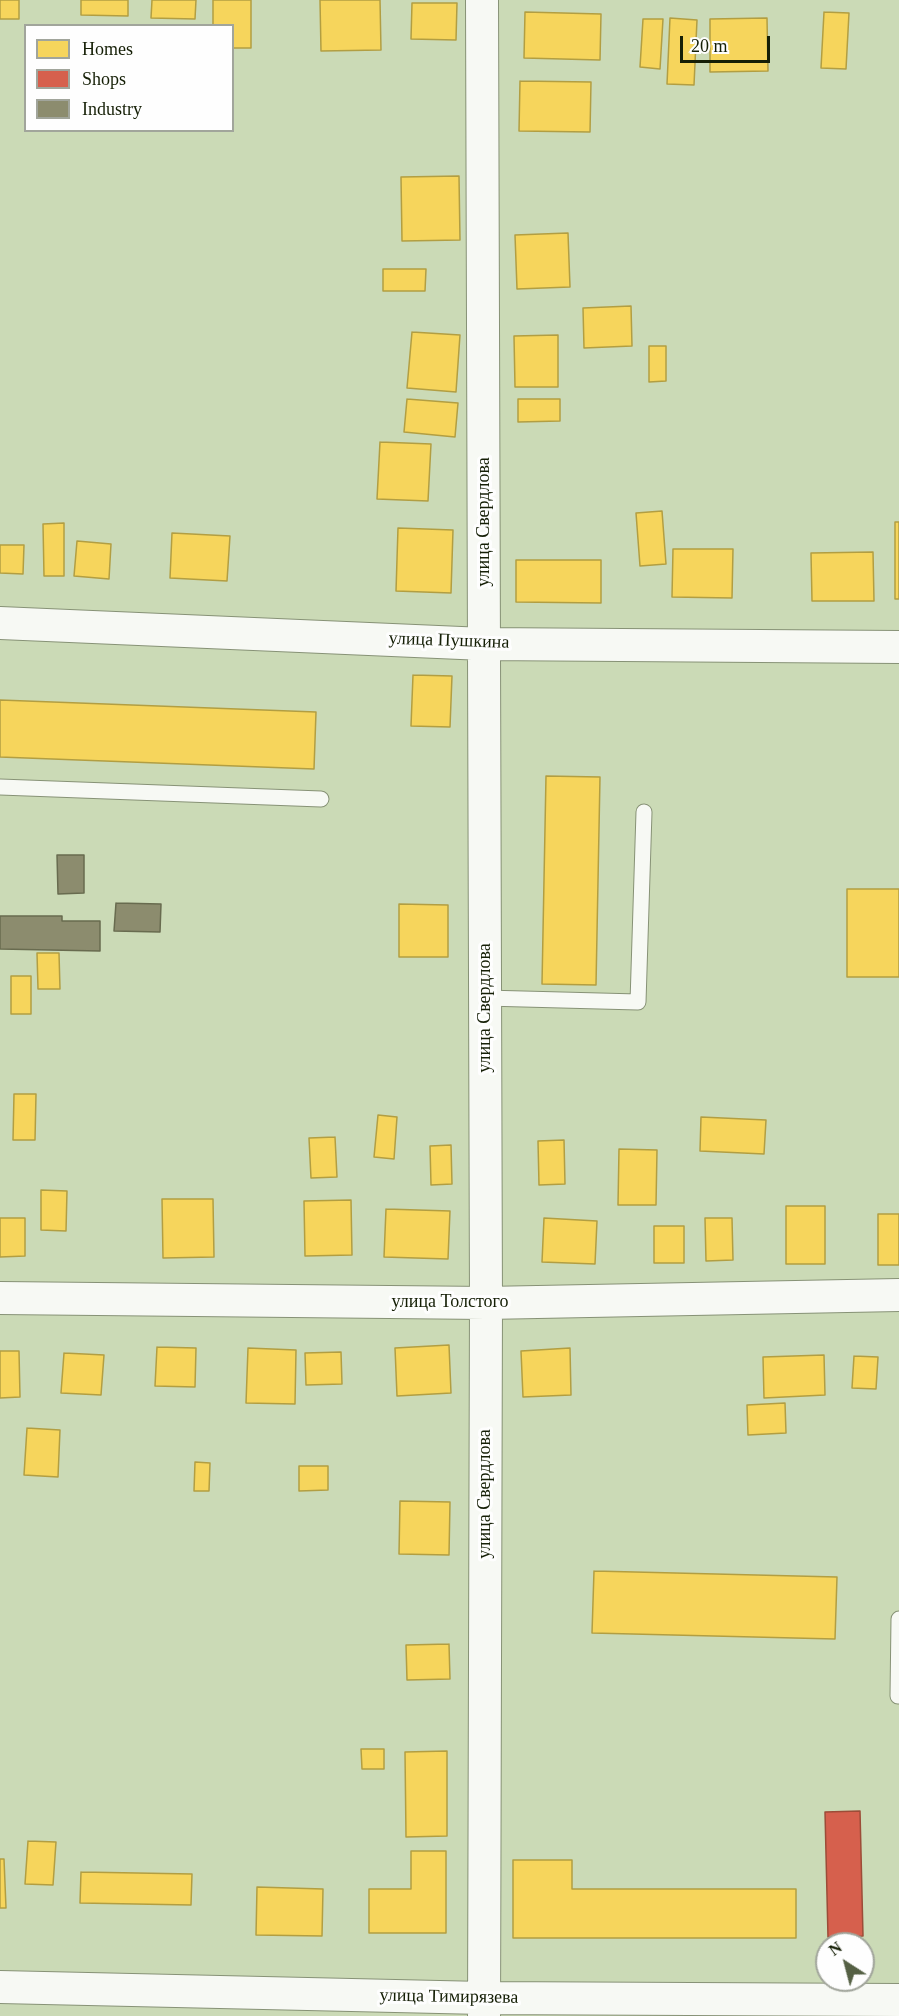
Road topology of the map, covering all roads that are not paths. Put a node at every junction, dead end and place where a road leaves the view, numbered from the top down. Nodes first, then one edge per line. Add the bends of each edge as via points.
1 (482, 0) edge
2 (0, 623) edge
3 (484, 644) junction
4 (899, 647) edge
5 (0, 787) edge
6 (321, 799) dead end
7 (644, 812) dead end
8 (485, 998) junction
9 (899, 1295) edge
10 (0, 1298) edge
11 (486, 1303) junction
12 (899, 1619) edge
13 (898, 1696) edge
14 (0, 1987) edge
15 (899, 2000) edge
16 (483, 2007) edge

1 - 3 street, улица Свердлова
2 - 3 street, улица Пушкина
3 - 4 street, улица Пушкина
3 - 8 street, улица Свердлова
5 - 6 lane
7 - 8 lane via 638,1002
8 - 11 street, улица Свердлова
9 - 11 street, улица Толстого
10 - 11 street, улица Толстого
11 - 16 street, улица Свердлова
12 - 13 lane
14 - 16 street, улица Тимирязева
15 - 16 street, улица Тимирязева

